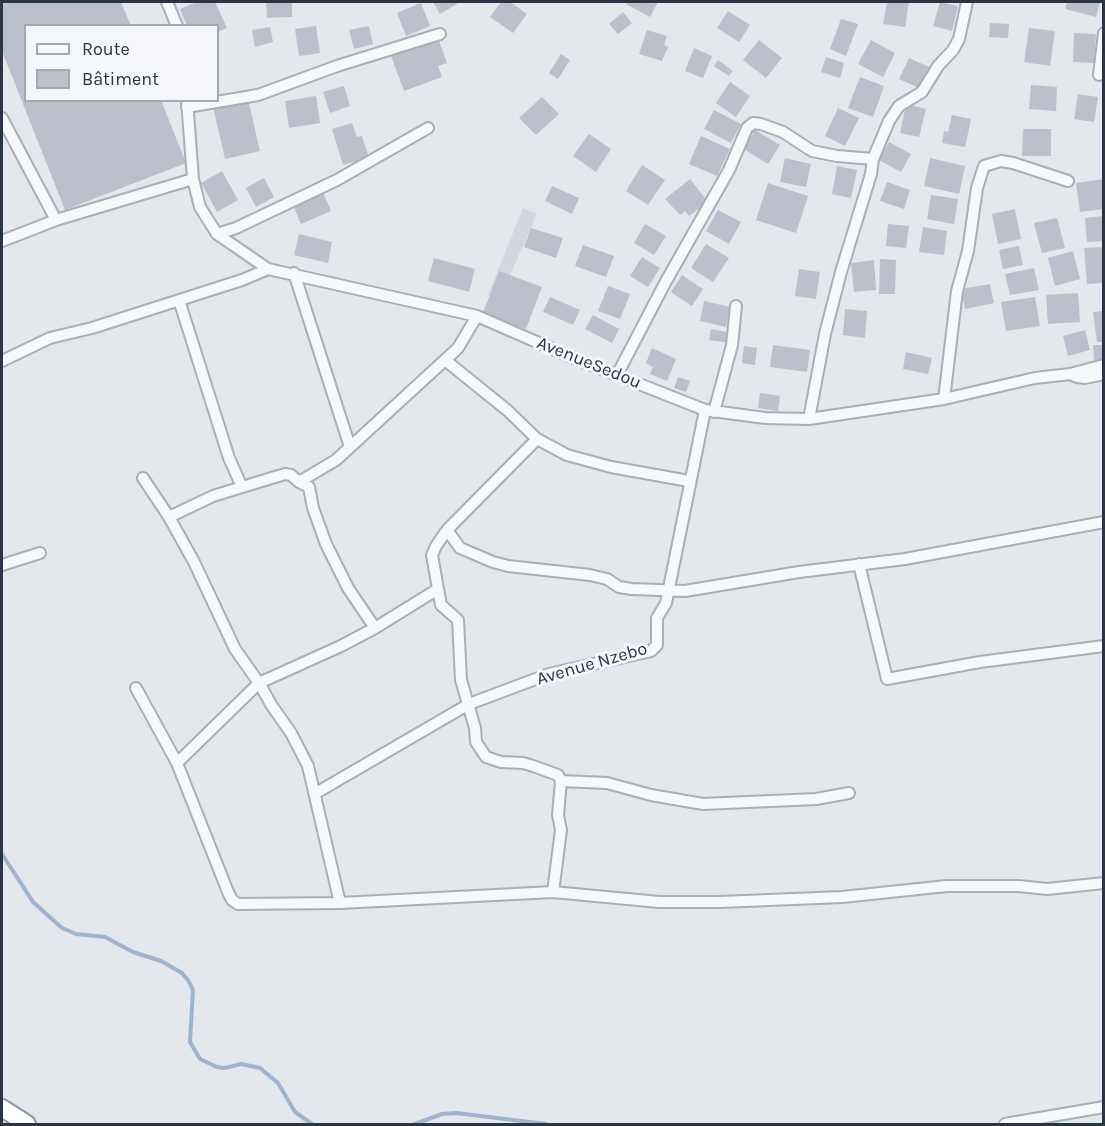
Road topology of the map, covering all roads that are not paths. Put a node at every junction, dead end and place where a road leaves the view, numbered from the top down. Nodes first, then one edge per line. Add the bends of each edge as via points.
1 (167, 2) edge
2 (967, 2) edge
3 (176, 24) edge
4 (1104, 33) edge
5 (440, 34) dead end
6 (1099, 75) dead end
7 (219, 100) edge
8 (203, 102) edge
9 (187, 104) edge
10 (2, 118) edge
11 (428, 128) dead end
12 (873, 159) junction
13 (193, 179) junction
14 (1068, 181) dead end
15 (57, 220) junction
16 (217, 234) junction
17 (2, 241) edge
18 (268, 269) junction
19 (294, 273) junction
20 (179, 300) junction
21 (736, 306) dead end
22 (477, 316) junction
23 (445, 360) junction
24 (2, 361) edge
25 (1104, 365) edge
26 (1070, 374) junction
27 (1104, 374) edge
28 (617, 375) junction
29 (944, 399) junction
30 (710, 411) junction
31 (809, 419) junction
32 (537, 439) junction
33 (350, 447) junction
34 (143, 478) dead end
35 (689, 481) junction
36 (299, 482) junction
37 (242, 487) junction
38 (169, 517) junction
39 (1104, 522) edge
40 (447, 531) junction
41 (40, 553) dead end
42 (859, 564) junction
43 (2, 565) edge
44 (438, 589) junction
45 (667, 591) junction
46 (375, 628) junction
47 (1104, 646) edge
48 (259, 683) junction
49 (136, 688) dead end
50 (469, 704) junction
51 (177, 763) junction
52 (561, 781) junction
53 (849, 792) dead end
54 (316, 793) junction
55 (1104, 883) edge
56 (553, 892) junction
57 (340, 903) junction
58 (1104, 1107) edge
59 (2, 1108) edge
60 (27, 1125) edge
61 (1005, 1125) edge

1 - 3 street
2 - 12 street via 953,50 922,92 899,106
4 - 6 street
5 - 7 street via 258,95
8 - 9 street
9 - 13 street, AvenueSedou
10 - 15 street
11 - 16 street via 337,180
12 - 28 street via 812,151 783,132 760,124 753,123 747,128 729,170
12 - 31 street via 825,334
13 - 15 street
13 - 16 street, AvenueSedou via 200,207
14 - 29 street via 1013,163 1001,161 984,166 957,291
15 - 17 street
16 - 18 street, AvenueSedou
18 - 19 street, AvenueSedou
18 - 20 street
19 - 22 street, AvenueSedou
19 - 33 street
20 - 24 street via 50,338
20 - 37 street
21 - 30 street, Avenue Nzebo via 732,345
22 - 23 street via 458,348
22 - 28 street, AvenueSedou
23 - 32 street
23 - 33 street
25 - 26 street
26 - 27 street via 1084,378
26 - 29 street, AvenueSedou
28 - 30 street, AvenueSedou
29 - 31 street, AvenueSedou
30 - 31 street, AvenueSedou
30 - 35 street, Avenue Nzebo
32 - 35 street via 567,455
32 - 40 street
33 - 36 street
34 - 38 street
35 - 45 street, Avenue Nzebo
36 - 37 street via 285,474
36 - 46 street via 309,486 326,544 348,588
37 - 38 street
38 - 48 street via 235,649
39 - 42 street
40 - 44 street via 432,555
40 - 45 street via 460,548 493,562 590,575 632,590
41 - 43 street
42 - 45 street via 707,589
42 - 47 street via 887,679
44 - 46 street
44 - 50 street via 441,605 458,620 460,671
45 - 50 street, Avenue Nzebo via 666,603 657,618 657,645 651,651 549,674
46 - 48 street
48 - 51 street
48 - 54 street via 291,733
49 - 51 street
50 - 52 street via 476,742 486,757 533,766 558,775
50 - 54 street
51 - 57 street via 232,900 238,904
52 - 53 street via 607,783 703,804 816,799
52 - 56 street via 561,830
54 - 57 street
55 - 56 street via 1047,889 947,886 842,897 720,902 658,902
56 - 57 street
58 - 61 street
59 - 60 highway

